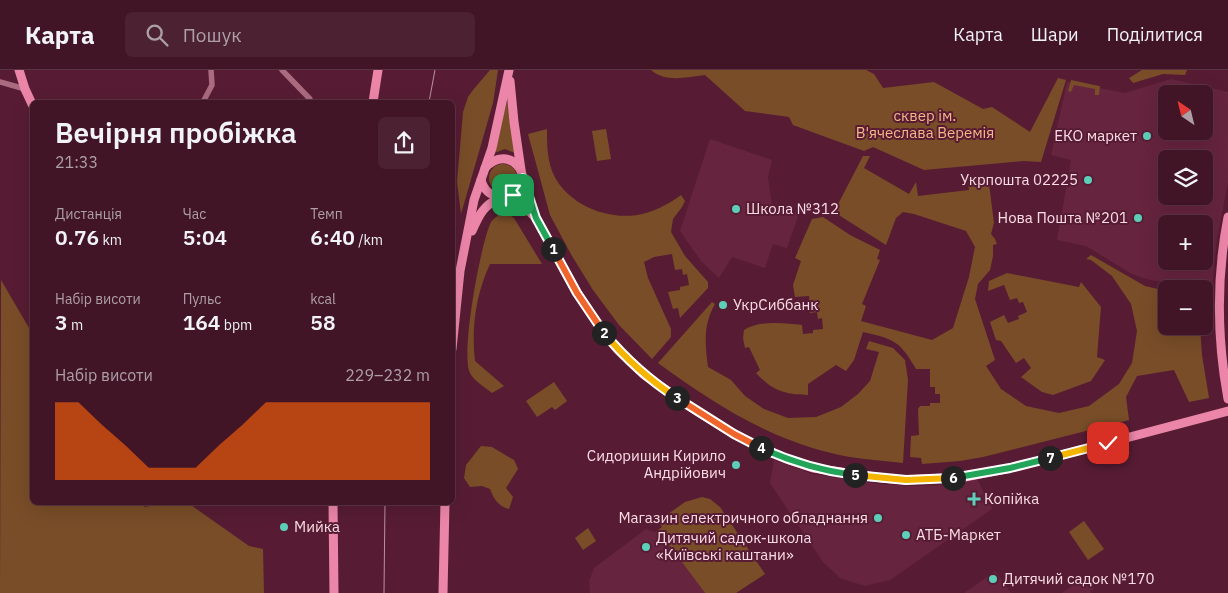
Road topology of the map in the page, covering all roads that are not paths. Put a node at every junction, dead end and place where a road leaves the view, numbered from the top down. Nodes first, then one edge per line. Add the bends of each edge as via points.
1 (20, 70) edge
2 (211, 70) edge
3 (282, 70) edge
4 (378, 70) edge
5 (509, 71) edge
6 (0, 82) edge
7 (25, 89) junction
8 (30, 100) edge
9 (204, 100) edge
10 (309, 100) edge
11 (373, 100) edge
12 (483, 170) junction
13 (522, 174) junction
14 (481, 180) junction
15 (505, 197) junction
16 (1228, 217) edge
17 (536, 218) junction
18 (466, 247) junction
19 (455, 320) edge
20 (1228, 400) edge
21 (1228, 411) edge
22 (333, 505) edge
23 (445, 505) edge
24 (334, 593) edge
25 (443, 593) edge

1 - 7 street
2 - 9 street via 212,85
3 - 10 street
4 - 11 street
5 - 12 street via 492,148
5 - 13 street
6 - 7 street
7 - 8 street
12 - 13 street via 491,162 503,158 512,161
12 - 14 street
13 - 15 street via 519,190
13 - 17 street
14 - 15 street via 490,195
14 - 18 street
15 - 17 street via 522,204
15 - 18 street via 488,205 479,214
16 - 20 street via 1218,294
17 - 21 street via 588,310 617,349 643,374 734,434 812,468 906,480 964,477 1045,460
18 - 19 street
22 - 24 street
23 - 25 street

